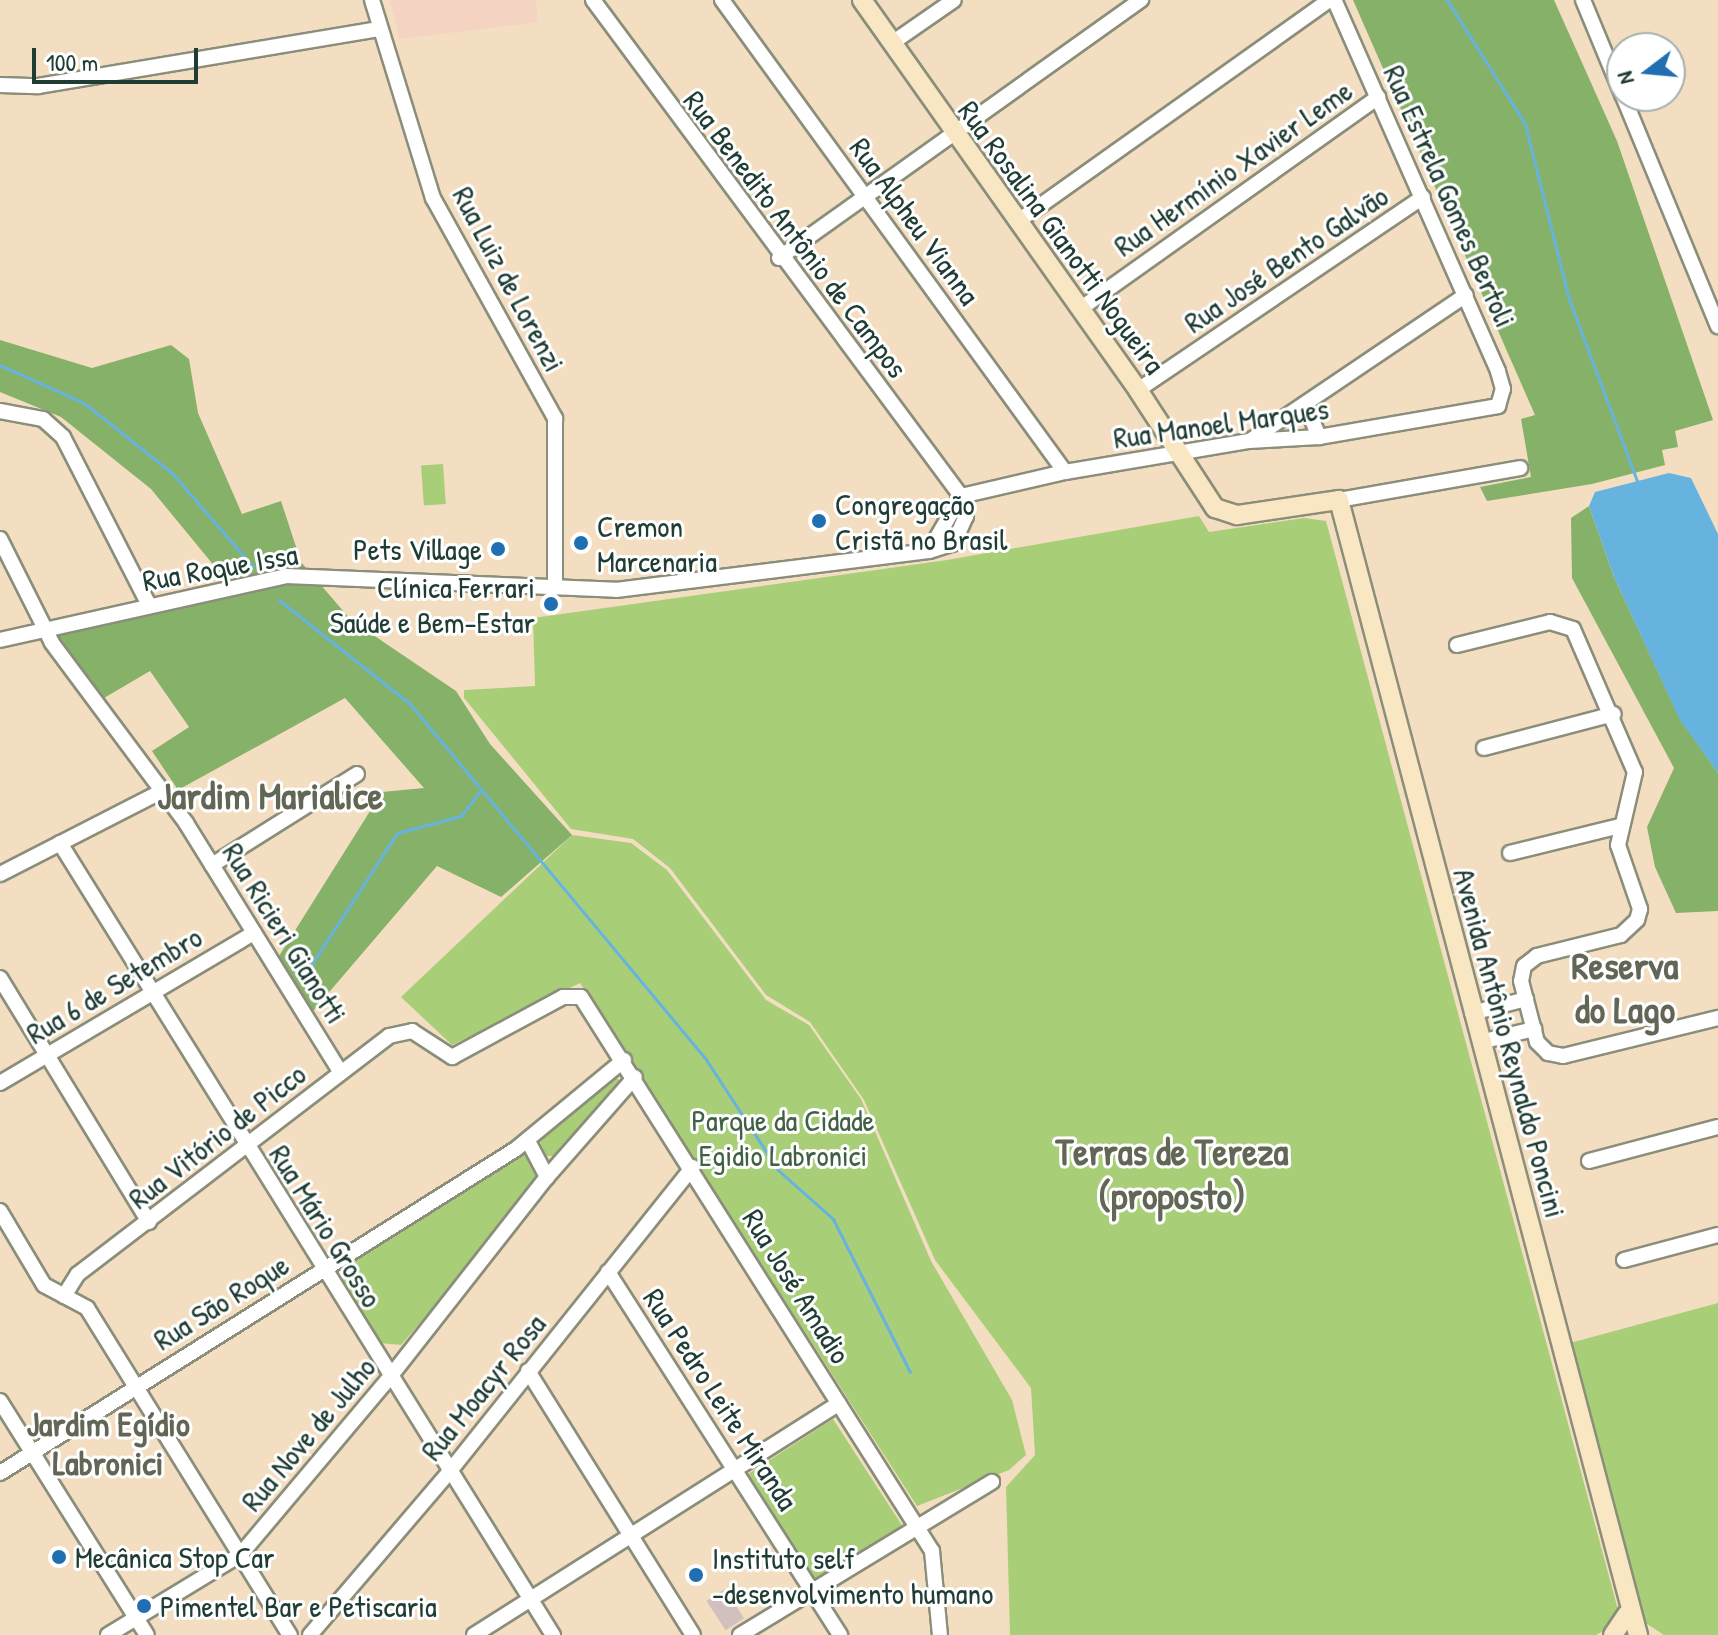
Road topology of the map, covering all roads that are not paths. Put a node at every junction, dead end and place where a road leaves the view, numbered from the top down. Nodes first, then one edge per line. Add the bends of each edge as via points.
1 (372, 0) edge
2 (593, 0) edge
3 (722, 0) edge
4 (862, 0) edge
5 (954, 0) edge
6 (1141, 0) edge
7 (1331, 0) edge
8 (1583, 0) edge
9 (380, 29) junction
10 (892, 43) junction
11 (1606, 56) edge
12 (0, 85) edge
13 (1378, 97) junction
14 (1629, 112) edge
15 (953, 134) junction
16 (865, 197) junction
17 (1423, 197) junction
18 (1017, 222) junction
19 (779, 258) junction
20 (1466, 295) junction
21 (1080, 309) junction
22 (1718, 326) edge
23 (1138, 390) junction
24 (1306, 406) junction
25 (1490, 410) joint
26 (0, 411) edge
27 (1319, 437) junction
28 (1249, 441) junction
29 (1178, 453) junction
30 (1520, 468) dead end
31 (1065, 472) junction
32 (961, 496) junction
33 (1339, 500) junction
34 (0, 539) edge
35 (555, 587) junction
36 (149, 605) junction
37 (44, 628) junction
38 (0, 640) edge
39 (1457, 645) dead end
40 (1614, 714) junction
41 (1484, 748) dead end
42 (357, 774) dead end
43 (164, 790) junction
44 (1620, 826) junction
45 (60, 843) junction
46 (1510, 853) dead end
47 (212, 865) junction
48 (0, 874) edge
49 (254, 933) junction
50 (0, 978) edge
51 (152, 993) junction
52 (1526, 999) junction
53 (1472, 1013) junction
54 (1718, 1018) edge
55 (1534, 1029) junction
56 (412, 1031) joint
57 (1480, 1042) junction
58 (47, 1055) junction
59 (624, 1060) junction
60 (341, 1073) junction
61 (635, 1077) junction
62 (0, 1083) edge
63 (1718, 1127) edge
64 (528, 1141) junction
65 (245, 1147) junction
66 (1589, 1161) dead end
67 (693, 1167) junction
68 (547, 1177) junction
69 (0, 1211) edge
70 (149, 1222) junction
71 (1718, 1235) edge
72 (1624, 1260) dead end
73 (322, 1269) junction
74 (608, 1272) junction
75 (64, 1296) junction
76 (528, 1371) junction
77 (390, 1377) junction
78 (138, 1386) junction
79 (0, 1401) edge
80 (839, 1403) junction
81 (33, 1453) junction
82 (736, 1469) junction
83 (450, 1471) junction
84 (0, 1473) edge
85 (992, 1482) dead end
86 (914, 1529) junction
87 (631, 1535) junction
88 (241, 1554) junction
89 (812, 1589) junction
90 (530, 1599) junction
91 (136, 1617) junction
92 (1635, 1624) edge
93 (108, 1635) edge
94 (147, 1635) edge
95 (290, 1635) edge
96 (310, 1635) edge
97 (474, 1635) edge
98 (553, 1635) edge
99 (693, 1635) edge
100 (740, 1635) edge
101 (840, 1635) edge
102 (940, 1635) edge
103 (1613, 1635) edge

1 - 9 street, Rua Luiz de Lorenzi
2 - 19 street, Rua Benedito Antônio de Campos
3 - 16 street, Rua Alpheu Vianna
4 - 10 street, Rua Rosalina Gianotti Nogueira
5 - 10 street
6 - 15 street
7 - 13 street, Rua Estrela Gomes Bertoli
7 - 18 street
8 - 11 street
9 - 12 street via 38,86
9 - 35 street, Rua Luiz de Lorenzi via 433,198 555,418
10 - 15 street, Rua Rosalina Gianotti Nogueira
13 - 17 street, Rua Estrela Gomes Bertoli
13 - 21 street, Rua Hermínio Xavier Leme
14 - 22 street
15 - 16 street
15 - 18 street, Rua Rosalina Gianotti Nogueira
16 - 19 street
16 - 31 street, Rua Alpheu Vianna
17 - 20 street, Rua Estrela Gomes Bertoli
17 - 23 street, Rua José Bento Galvão
18 - 21 street, Rua Rosalina Gianotti Nogueira
19 - 32 street, Rua Benedito Antônio de Campos
20 - 24 street
20 - 25 street, Rua Estrela Gomes Bertoli via 1503,389 1503,399
21 - 23 street, Rua Rosalina Gianotti Nogueira
23 - 29 street, Rua Rosalina Gianotti Nogueira
24 - 27 street
24 - 28 street
25 - 27 street, Rua Manoel Marques
26 - 36 street via 30,414 63,437
27 - 28 street, Rua Manoel Marques
28 - 29 street, Rua Manoel Marques
29 - 31 street, Rua Manoel Marques
29 - 33 street, Rua Rosalina Gianotti Nogueira via 1215,508 1237,515
30 - 33 street
31 - 32 street, Rua Manoel Marques
32 - 35 street, Rua Roque Issa via 929,551 644,588
33 - 53 street, Avenida Antônio Reynaldo Poncini
34 - 37 street, Rua Ricieri Gianotti
35 - 36 street, Rua Roque Issa via 286,576
36 - 37 street, Rua Roque Issa
37 - 38 street, Rua Roque Issa
37 - 43 street, Rua Ricieri Gianotti
39 - 40 street via 1563,622 1583,643
40 - 41 street
40 - 44 street via 1635,772
42 - 47 street
43 - 45 street
43 - 47 street, Rua Ricieri Gianotti
44 - 46 street
44 - 52 street via 1618,845 1640,909 1637,920 1621,935 1537,956 1524,966
45 - 48 street
45 - 51 street, Rua Mário Grosso
47 - 49 street, Rua Ricieri Gianotti
49 - 51 street, Rua 6 de Setembro
49 - 60 street, Rua Ricieri Gianotti
50 - 58 street
51 - 58 street, Rua 6 de Setembro
51 - 65 street, Rua Mário Grosso
52 - 53 street
52 - 55 street
53 - 57 street, Avenida Antônio Reynaldo Poncini
54 - 55 street via 1563,1056 1548,1053
55 - 57 street
56 - 59 street, Rua José Amadio via 446,1056 460,1054 563,997 576,996 592,1008
56 - 60 street, Rua Vitório de Picco via 389,1036
57 - 92 street, Avenida Antônio Reynaldo Poncini
58 - 62 street, Rua 6 de Setembro
58 - 70 street
59 - 61 street, Rua José Amadio
59 - 64 street, Rua São Roque
60 - 65 street, Rua Vitório de Picco
61 - 67 street, Rua José Amadio
61 - 68 street, Rua Nove de Julho
63 - 66 street
64 - 68 street
64 - 73 street, Rua São Roque
65 - 70 street, Rua Vitório de Picco
65 - 73 street, Rua Mário Grosso
67 - 74 street, Rua Moacyr Rosa
67 - 80 street, Rua José Amadio
68 - 77 street, Rua Nove de Julho
69 - 75 street via 44,1285
70 - 75 street, Rua Vitório de Picco via 78,1274
71 - 72 street
73 - 77 street, Rua Mário Grosso
73 - 78 street, Rua São Roque
74 - 76 street, Rua Moacyr Rosa
74 - 82 street, Rua Pedro Leite Miranda
75 - 78 street via 87,1308
76 - 83 street, Rua Moacyr Rosa
76 - 87 street
77 - 83 street, Rua Mário Grosso
77 - 88 street, Rua Nove de Julho
78 - 81 street, Rua São Roque
78 - 88 street
79 - 81 street
80 - 82 street
80 - 86 street, Rua José Amadio
81 - 84 street, Rua São Roque
81 - 91 street
82 - 87 street
82 - 89 street, Rua Pedro Leite Miranda
83 - 90 street, Rua Mário Grosso
83 - 96 street, Rua Moacyr Rosa
85 - 86 street
86 - 89 street
86 - 102 street, Rua José Amadio via 936,1560
87 - 90 street
87 - 99 street
88 - 91 street, Rua Nove de Julho
88 - 95 street
89 - 100 street
89 - 101 street, Rua Pedro Leite Miranda
90 - 97 street
90 - 98 street, Rua Mário Grosso
91 - 93 street, Rua Nove de Julho
91 - 94 street
92 - 103 street

